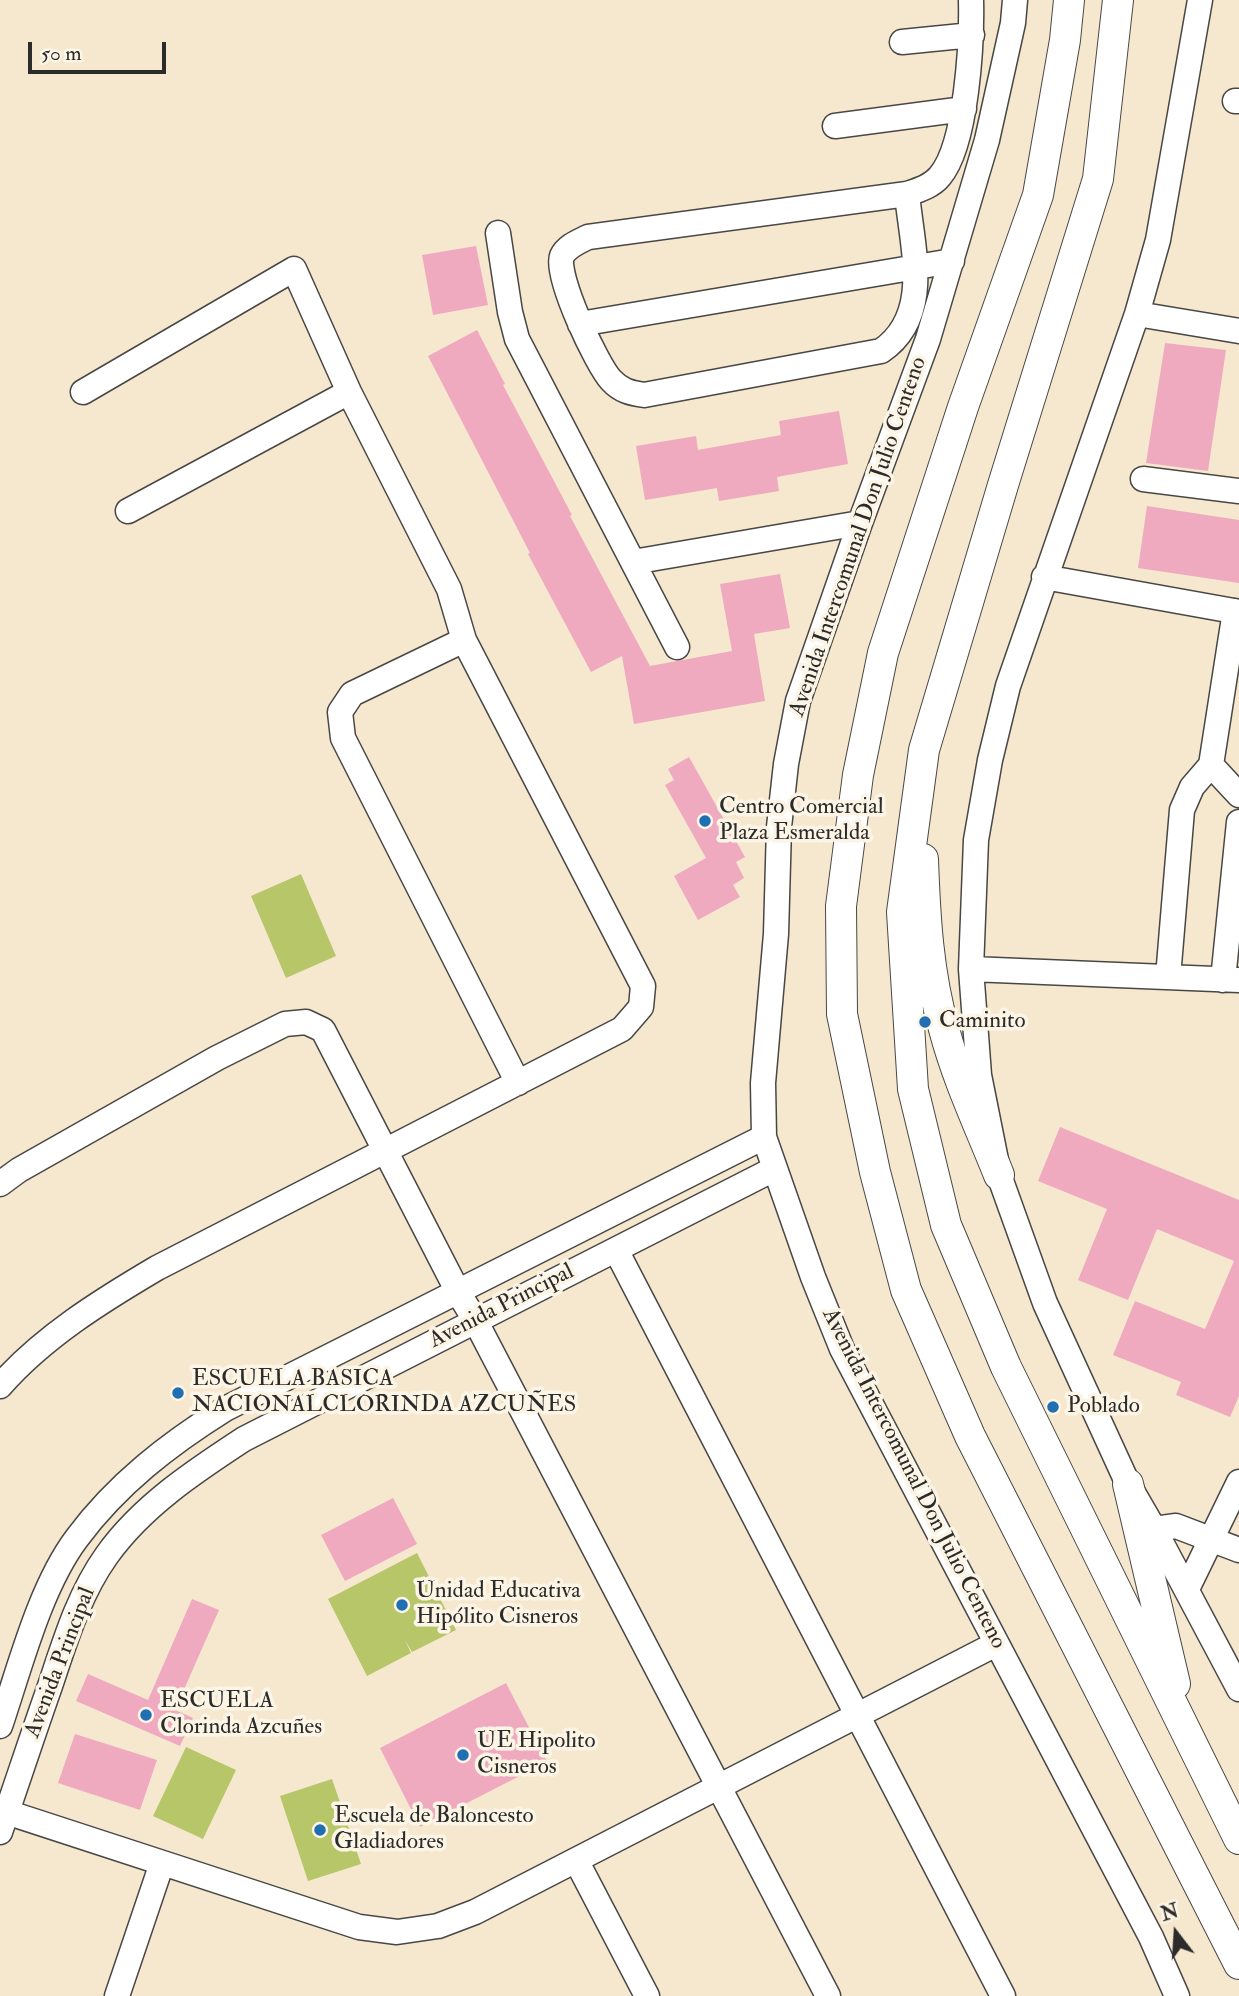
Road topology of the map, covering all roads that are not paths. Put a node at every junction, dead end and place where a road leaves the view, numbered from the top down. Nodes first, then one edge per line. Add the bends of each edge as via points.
1 (971, 0) edge
2 (1015, 0) edge
3 (1069, 0) edge
4 (1118, 0) edge
5 (1200, 0) edge
6 (972, 35) junction
7 (902, 42) dead end
8 (964, 109) junction
9 (835, 126) dead end
10 (907, 194) junction
11 (498, 233) dead end
12 (951, 261) junction
13 (914, 266) junction
14 (1138, 314) junction
15 (580, 324) junction
16 (1239, 331) edge
17 (83, 392) dead end
18 (349, 392) junction
19 (1143, 479) dead end
20 (1239, 491) edge
21 (128, 511) dead end
22 (860, 523) junction
23 (633, 562) junction
24 (1044, 577) junction
25 (1237, 612) edge
26 (464, 640) junction
27 (677, 647) dead end
28 (1211, 765) junction
29 (922, 769) junction
30 (1239, 795) edge
31 (1239, 822) edge
32 (971, 969) junction
33 (1168, 977) junction
34 (1231, 980) edge
35 (518, 1083) junction
36 (764, 1137) junction
37 (385, 1151) junction
38 (774, 1169) junction
39 (999, 1175) junction
40 (0, 1184) edge
41 (616, 1250) junction
42 (457, 1292) junction
43 (475, 1320) junction
44 (0, 1386) edge
45 (1239, 1482) edge
46 (1128, 1484) junction
47 (1154, 1529) junction
48 (1213, 1539) junction
49 (1239, 1550) edge
50 (1186, 1589) junction
51 (996, 1644) junction
52 (1239, 1689) edge
53 (858, 1716) junction
54 (0, 1726) edge
55 (1187, 1736) junction
56 (719, 1787) junction
57 (2, 1818) edge
58 (1239, 1839) edge
59 (576, 1860) junction
60 (162, 1863) junction
61 (1239, 1964) edge
62 (117, 1996) edge
63 (647, 1996) edge
64 (828, 1996) edge
65 (1003, 1996) edge
66 (1177, 1996) edge

1 - 6 street
2 - 12 street, Avenida Intercomunal Don Julio Centeno via 987,140
3 - 61 main road via 1038,195 883,653 858,775 841,906 842,1014 875,1172 906,1290 970,1436
4 - 29 main road via 1098,178 999,498
5 - 14 street via 1158,240
6 - 7 street
6 - 8 street
8 - 9 street
8 - 10 street via 941,176
10 - 13 street
10 - 15 street via 588,237 571,245 561,258
11 - 23 street via 517,339
12 - 13 street
12 - 22 street, Avenida Intercomunal Don Julio Centeno via 928,339
13 - 15 street
13 - 15 street via 916,295 911,318 896,341 881,351 644,395 626,392 610,380
14 - 16 street
14 - 24 street
17 - 18 street via 294,269
18 - 21 street
18 - 26 street via 449,589
19 - 20 street
22 - 23 street
22 - 36 street, Avenida Intercomunal Don Julio Centeno via 798,701 786,764
23 - 27 street
24 - 25 street
24 - 32 street via 1008,686 990,760 976,840
25 - 28 street
26 - 35 street via 643,986 641,1007 622,1030
26 - 35 street via 352,694 340,712 343,738
28 - 30 street
28 - 33 street via 1192,787 1182,810
29 - 39 main road via 926,925 933,981 952,1058
29 - 55 main road via 902,912 914,1089 946,1225 1006,1367
31 - 34 street
32 - 33 street
32 - 39 street via 979,1075
33 - 34 street
35 - 37 street
36 - 38 street, Avenida Intercomunal Don Julio Centeno
36 - 42 street, Avenida Principal
37 - 40 street via 323,1030 306,1022 285,1024 217,1058
37 - 42 street
37 - 44 street via 99,1302
38 - 41 street, Avenida Principal
38 - 51 street, Avenida Intercomunal Don Julio Centeno via 842,1349
39 - 46 street via 1045,1303
41 - 43 street, Avenida Principal
41 - 53 street
42 - 43 street
42 - 54 street, Avenida Principal via 225,1409 143,1466 76,1539 55,1576
43 - 56 street
43 - 57 street, Avenida Principal via 244,1439 193,1472 138,1519 107,1554 84,1594
45 - 48 street
46 - 47 street
46 - 55 main road
47 - 48 street via 1176,1526
47 - 50 street
48 - 49 street
48 - 50 street
50 - 52 street
51 - 53 street
51 - 66 street, Avenida Intercomunal Don Julio Centeno via 1151,1937
53 - 56 street
53 - 65 street
55 - 58 main road
56 - 59 street
56 - 64 street
57 - 60 street
59 - 60 street via 475,1912 438,1926 397,1932 359,1927
59 - 63 street
60 - 62 street

